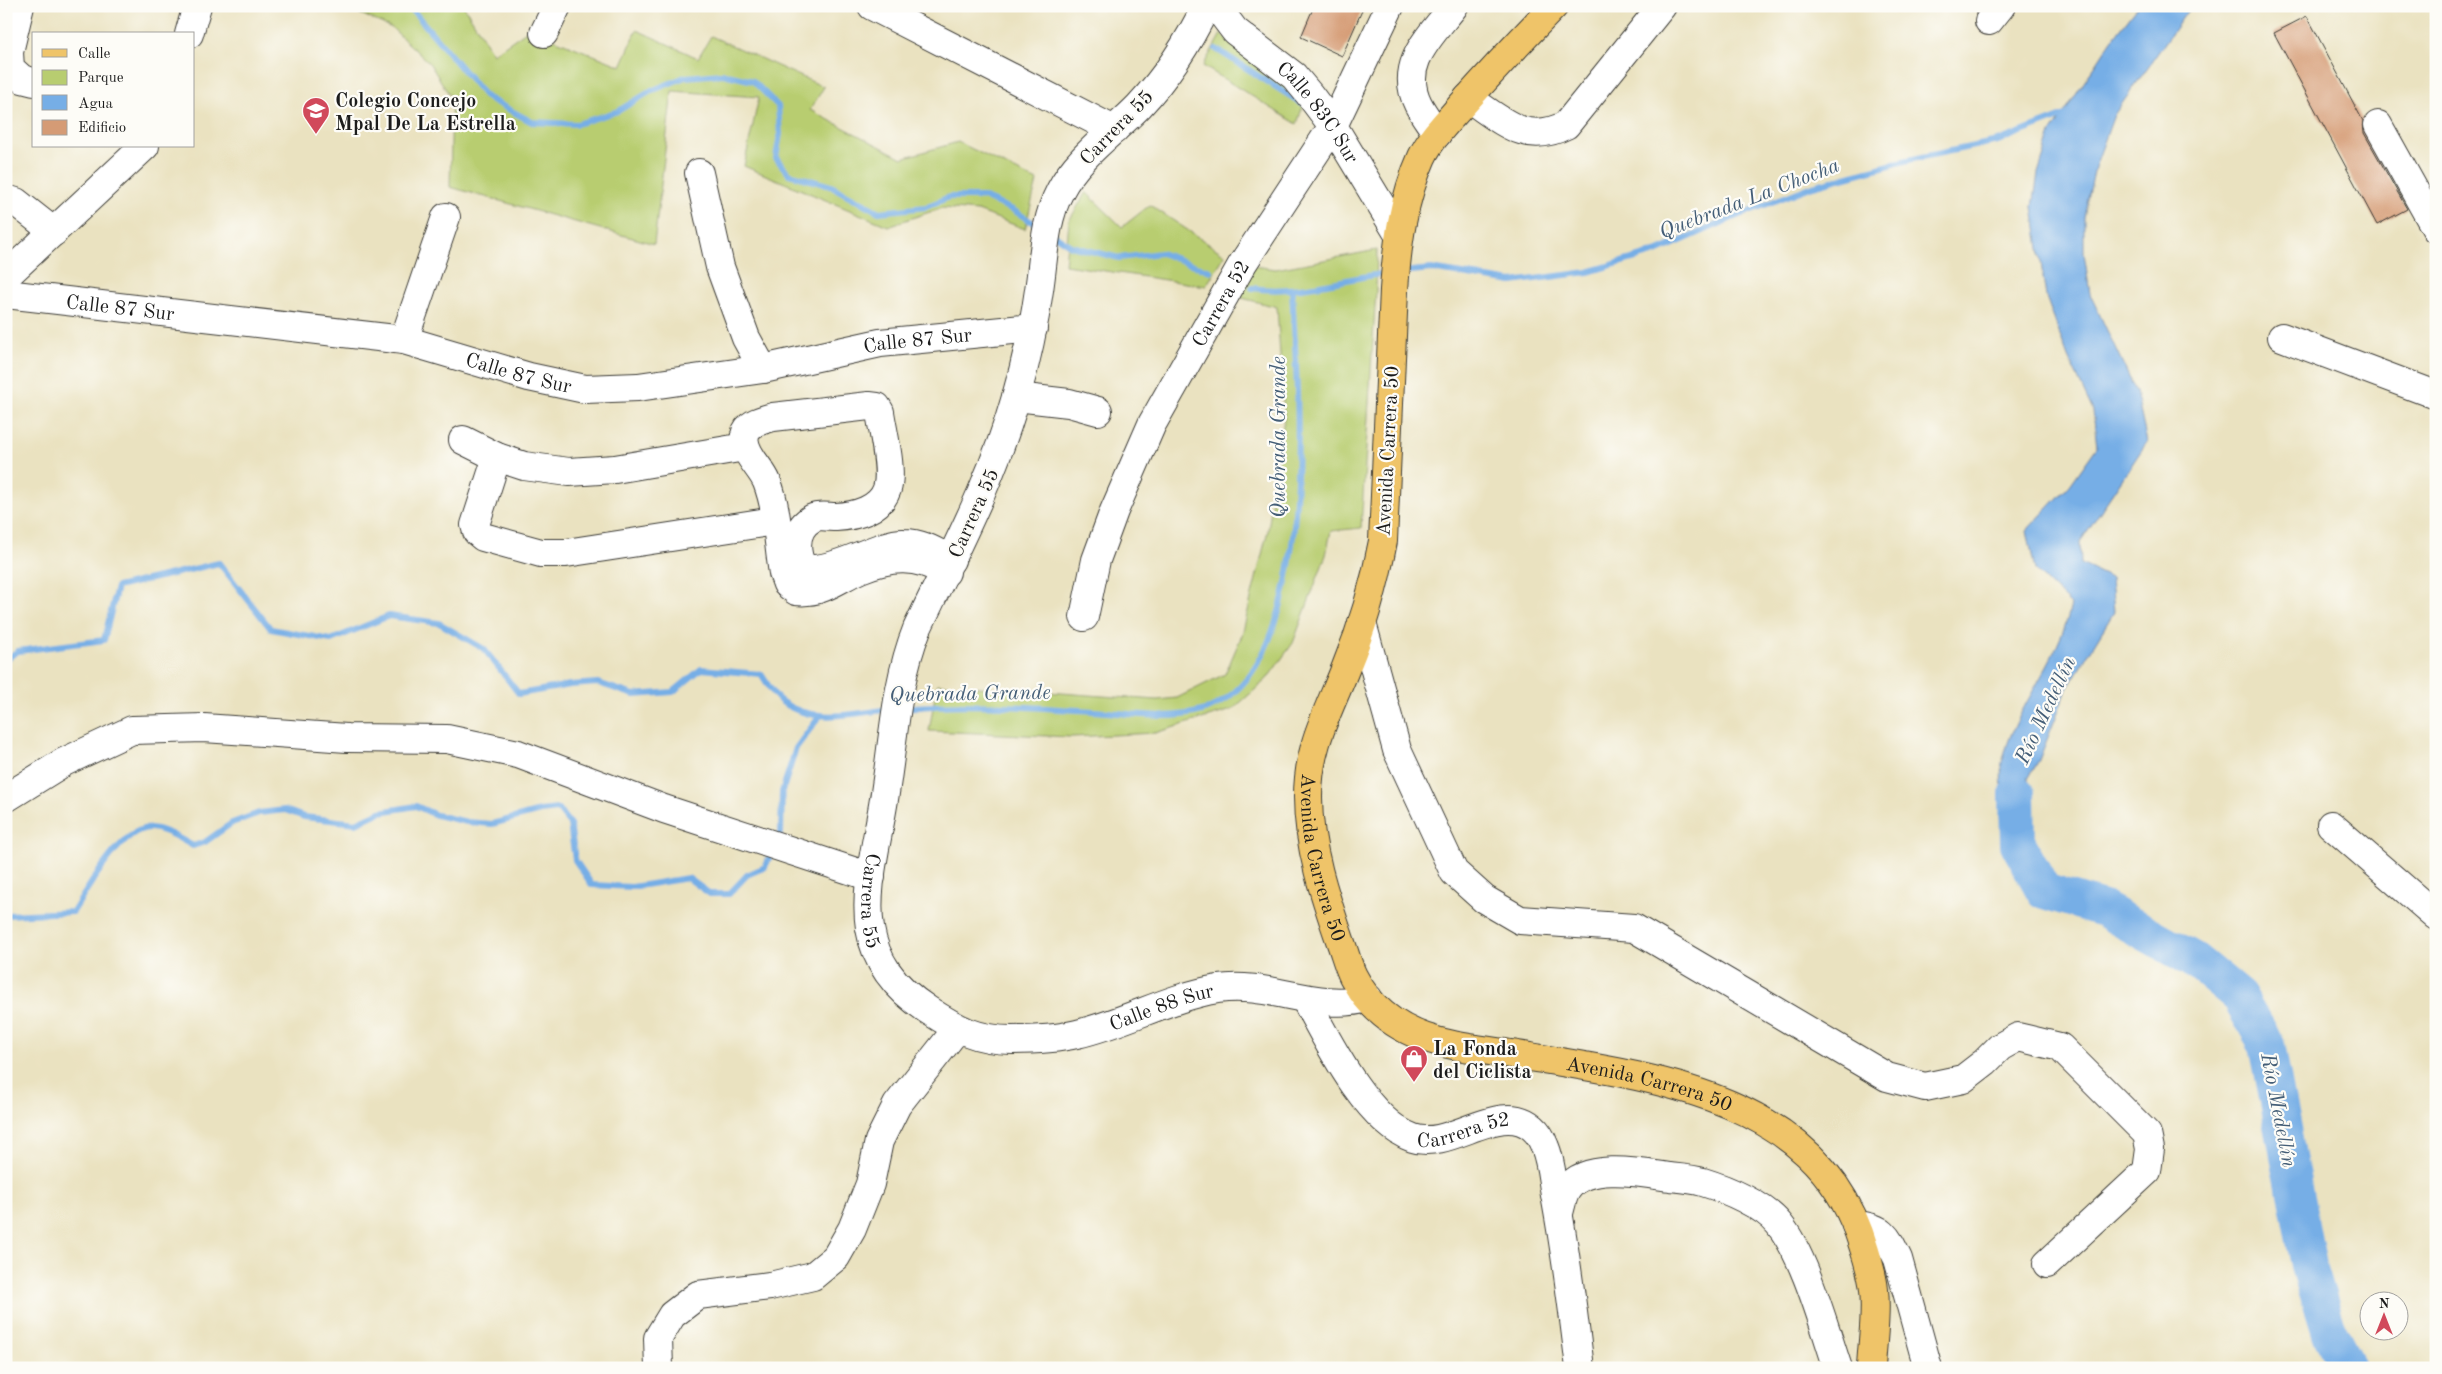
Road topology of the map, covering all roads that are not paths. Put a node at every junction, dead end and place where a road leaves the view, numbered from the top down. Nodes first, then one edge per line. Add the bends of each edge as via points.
1 (20, 6) edge
2 (197, 6) edge
3 (557, 6) edge
4 (872, 6) edge
5 (1206, 6) edge
6 (1216, 6) edge
7 (1390, 6) edge
8 (1454, 6) edge
9 (1554, 6) edge
10 (1662, 6) edge
11 (190, 32) edge
12 (544, 33) dead end
13 (32, 81) edge
14 (1468, 98) junction
15 (2378, 125) dead end
16 (1333, 126) junction
17 (1114, 130) junction
18 (1437, 134) junction
19 (143, 148) edge
20 (699, 173) dead end
21 (6, 199) edge
22 (446, 217) dead end
23 (2436, 229) edge
24 (54, 232) junction
25 (1398, 244) junction
26 (6, 276) edge
27 (6, 294) edge
28 (1033, 328) junction
29 (2282, 337) dead end
30 (404, 340) junction
31 (764, 369) junction
32 (2436, 395) edge
33 (1016, 397) junction
34 (1098, 411) dead end
35 (463, 440) dead end
36 (745, 447) junction
37 (497, 457) junction
38 (775, 521) junction
39 (948, 566) junction
40 (1084, 616) dead end
41 (1362, 623) junction
42 (6, 798) edge
43 (2331, 825) dead end
44 (871, 877) junction
45 (2436, 916) edge
46 (1368, 998) junction
47 (1305, 1000) junction
48 (957, 1029) junction
49 (1559, 1213) junction
50 (1856, 1225) junction
51 (2047, 1264) dead end
52 (658, 1368) edge
53 (1580, 1368) edge
54 (1838, 1368) edge
55 (1871, 1368) edge
56 (1928, 1368) edge

1 - 13 street via 9,52 10,68
2 - 11 street
3 - 12 street
4 - 17 street
5 - 17 street, Carrera 55 via 1189,42 1171,69
6 - 16 street, Calle 83C Sur via 1235,31 1294,76
7 - 16 street, Carrera 52
8 - 18 street via 1422,48 1412,67 1410,80 1418,103
9 - 14 main road, Avenida Carrera 50
10 - 14 street via 1566,124 1550,132 1531,134 1518,130
14 - 18 main road, Avenida Carrera 50
15 - 23 street
16 - 25 street, Calle 83C Sur
16 - 40 street, Carrera 52 via 1243,263 1152,424 1096,560
17 - 28 street, Carrera 55 via 1071,174 1052,210
18 - 25 main road, Avenida Carrera 50 via 1414,178
19 - 24 street
20 - 31 street via 720,267 746,338
21 - 24 street via 16,202
22 - 30 street
24 - 26 street
25 - 41 main road, Avenida Carrera 50 via 1383,541
27 - 30 street, Calle 87 Sur
28 - 31 street, Calle 87 Sur via 880,343
28 - 33 street, Carrera 55
29 - 32 street
30 - 31 street, Calle 87 Sur via 505,371 584,389 638,387
33 - 34 street via 1069,403
33 - 39 street, Carrera 55 via 994,466
35 - 37 street
36 - 37 street via 592,472 546,470
36 - 38 street via 766,480 773,498
36 - 39 street via 744,435 759,421 877,407 889,474 886,492 870,509 847,516 814,518 802,528 796,540 801,565 817,570 902,542 923,546
37 - 38 street via 475,525 477,532 483,538 542,553 566,553
38 - 39 street via 782,573 786,584 796,591 820,590 861,569 893,560 912,558
39 - 44 street, Carrera 55 via 906,655
41 - 46 main road, Avenida Carrera 50 via 1319,729 1310,770 1308,799 1322,886 1352,975
41 - 51 street via 1397,750 1454,872 1484,899 1520,920 1634,928 1887,1076 1925,1086 1963,1079 2000,1047 2018,1037 2060,1047 2147,1134 2150,1149 2147,1171
42 - 44 street via 64,762 132,730 204,728 346,738 447,739 518,754 605,788
43 - 45 street
44 - 48 street, Carrera 55 via 868,924 880,963 921,1006
46 - 47 street, Calle 88 Sur via 1351,1003
46 - 50 main road, Avenida Carrera 50 via 1382,1014 1398,1025 1430,1040 1662,1081 1747,1112 1787,1134 1815,1160 1834,1185
47 - 48 street, Calle 88 Sur via 1265,990 1235,987 1201,992 1076,1034 1011,1040 982,1038
47 - 49 street, Carrera 52 via 1341,1064 1376,1111 1400,1132 1414,1139 1430,1140 1506,1119 1531,1126 1546,1148
48 - 52 street via 897,1105 879,1140 870,1184 852,1229 836,1257 813,1276 770,1286 698,1295 672,1315 658,1338
49 - 53 street, Carrera 52
49 - 54 street via 1567,1189 1578,1180 1594,1173 1612,1171 1702,1181 1756,1206 1778,1223 1793,1245
50 - 55 main road, Avenida Carrera 50 via 1867,1256 1874,1292
50 - 56 street via 1873,1226 1892,1247

